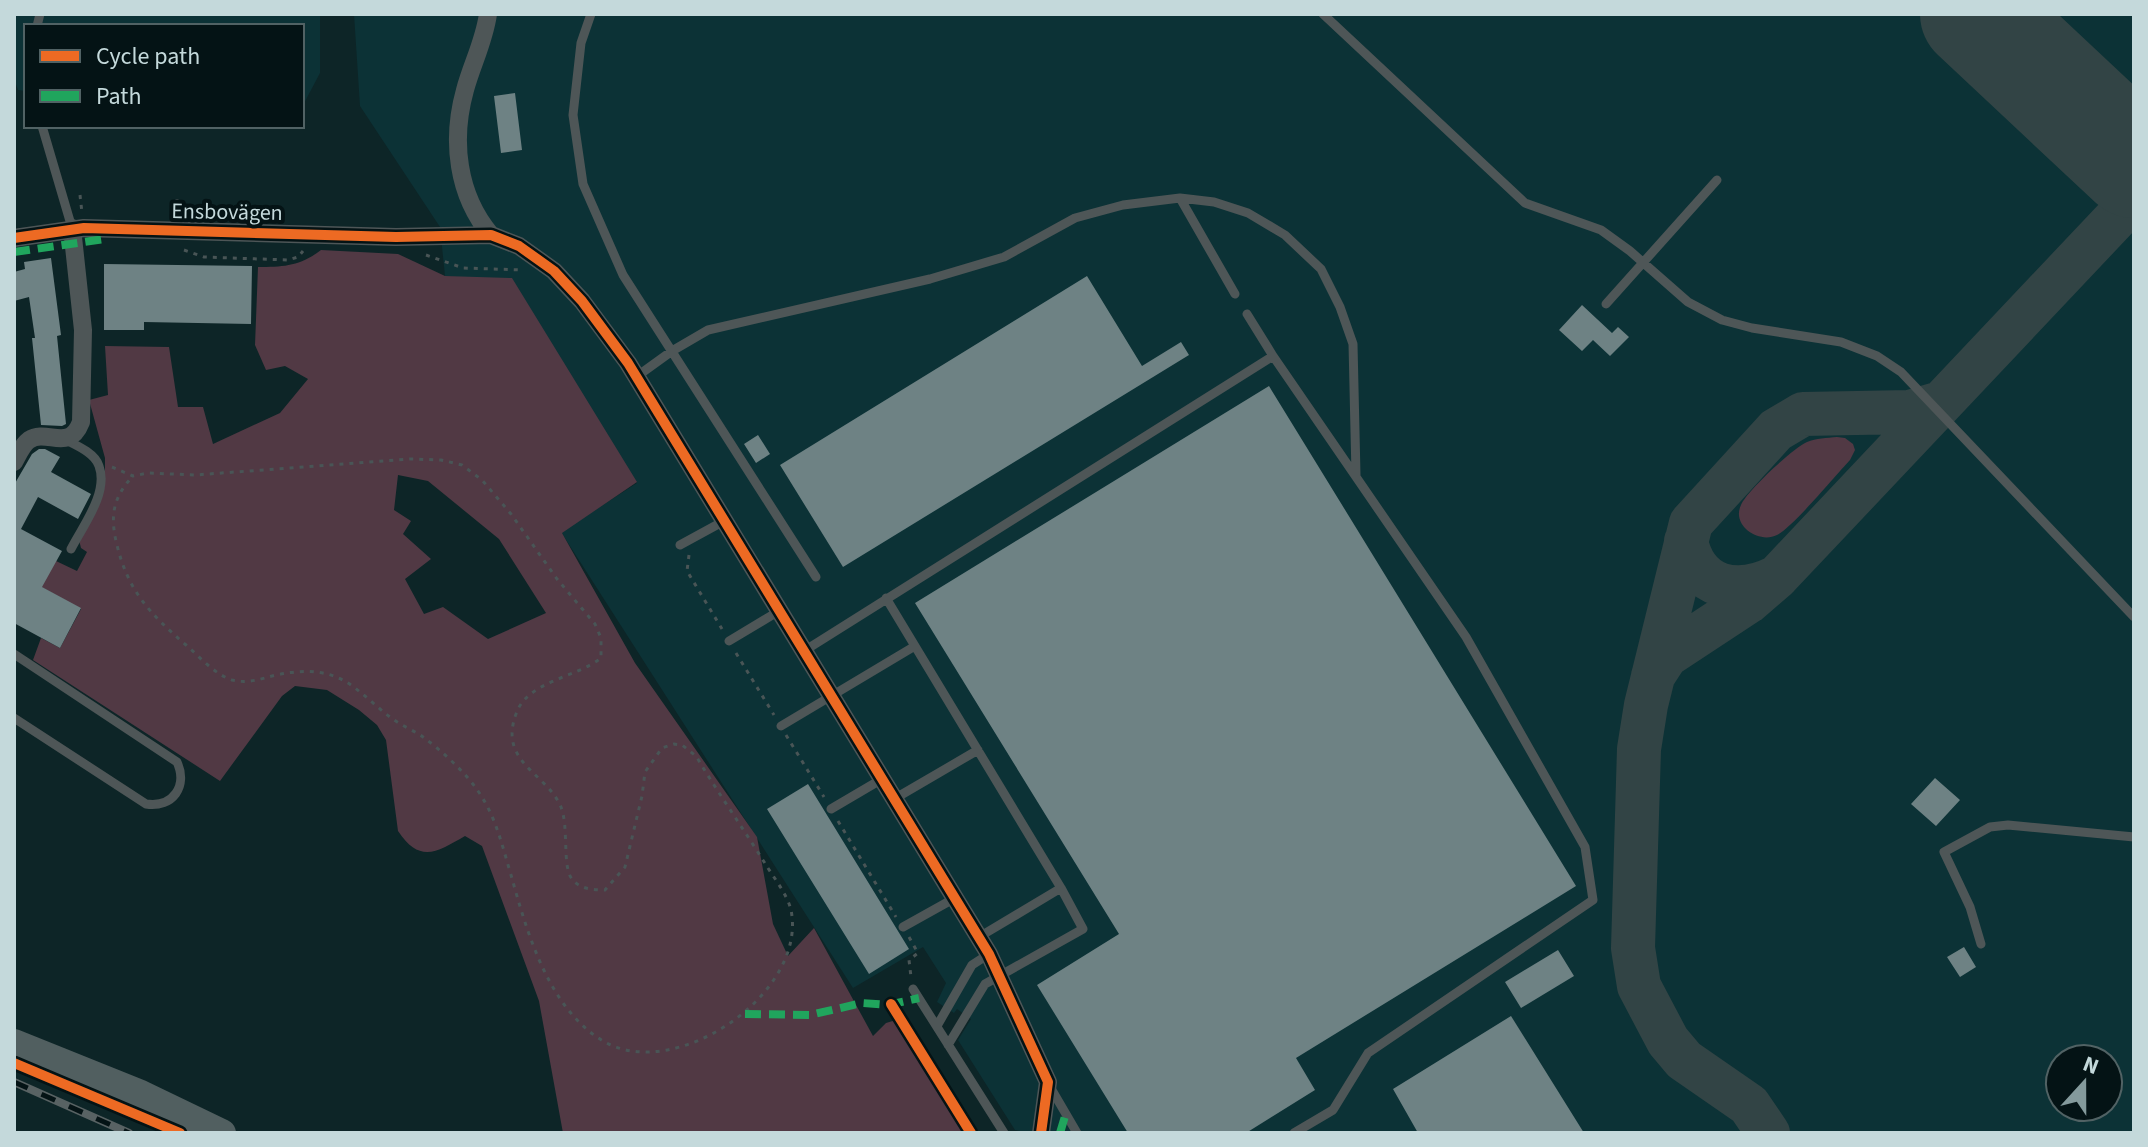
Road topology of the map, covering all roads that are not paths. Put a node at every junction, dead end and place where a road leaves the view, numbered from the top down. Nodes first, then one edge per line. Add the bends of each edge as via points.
1 (488, 14) edge
2 (591, 14) edge
3 (1323, 14) edge
4 (43, 128) edge
5 (1717, 180) dead end
6 (1180, 198) junction
7 (72, 228) junction
8 (491, 235) junction
9 (14, 238) edge
10 (1642, 264) junction
11 (1235, 294) dead end
12 (1606, 304) dead end
13 (1247, 314) dead end
14 (672, 351) junction
15 (1273, 356) junction
16 (636, 377) junction
17 (64, 439) junction
18 (14, 462) edge
19 (1356, 475) junction
20 (724, 521) junction
21 (680, 545) dead end
22 (71, 549) dead end
23 (816, 577) dead end
24 (886, 598) junction
25 (779, 611) junction
26 (2134, 617) edge
27 (729, 641) road end
28 (915, 646) junction
29 (804, 651) junction
30 (14, 654) edge
31 (832, 697) junction
32 (14, 718) edge
33 (781, 726) road end
34 (978, 750) junction
35 (882, 779) junction
36 (894, 799) junction
37 (831, 809) road end
38 (2134, 837) edge
39 (1061, 888) junction
40 (955, 898) junction
41 (903, 927) road end
42 (979, 937) junction
43 (1981, 944) dead end
44 (989, 954) junction
45 (999, 975) junction
46 (913, 989) road end
47 (937, 1026) junction
48 (14, 1043) edge
49 (948, 1045) junction
50 (1048, 1082) junction
51 (222, 1133) edge
52 (1004, 1133) edge
53 (1041, 1133) edge
54 (1077, 1133) edge
55 (1294, 1133) edge

1 - 8 street via 457,138 468,200
2 - 14 lane via 581,43 573,115 583,184 623,275
3 - 10 lane via 1525,203 1601,230
4 - 7 lane
5 - 10 lane
6 - 11 lane
6 - 14 lane via 1075,218 1004,257 708,330
6 - 19 lane via 1248,213 1285,235 1321,269 1353,344
7 - 8 street, Ensbovägen
7 - 9 street, Ensbovägen
7 - 17 street via 83,330 81,422 78,431
8 - 16 street via 554,271
10 - 12 lane
10 - 26 lane via 1688,302 1722,320 1841,342 1901,372
13 - 15 lane
14 - 16 lane
14 - 23 lane
15 - 19 lane
15 - 24 lane
16 - 20 street
17 - 18 street via 34,437
17 - 22 lane via 99,465 101,479
19 - 55 lane via 1466,637 1585,847 1593,900 1368,1053 1333,1110
20 - 21 lane
20 - 25 street
24 - 28 lane
24 - 29 lane
25 - 27 lane
25 - 29 street
28 - 31 lane
28 - 34 lane
29 - 31 street
30 - 32 lane via 177,762 181,786 172,800 146,804
31 - 33 lane
31 - 35 street
34 - 36 lane
34 - 39 lane
35 - 36 street
35 - 37 lane
36 - 40 street
38 - 43 lane via 2008,825 1990,827 1944,852
39 - 42 lane
39 - 45 lane via 1083,929
40 - 41 lane
40 - 42 street
42 - 44 street
44 - 45 street
44 - 47 lane via 972,965
45 - 49 lane via 985,984
45 - 50 street
46 - 47 lane
47 - 49 lane
48 - 51 main road
49 - 52 lane
50 - 53 street
50 - 54 lane

